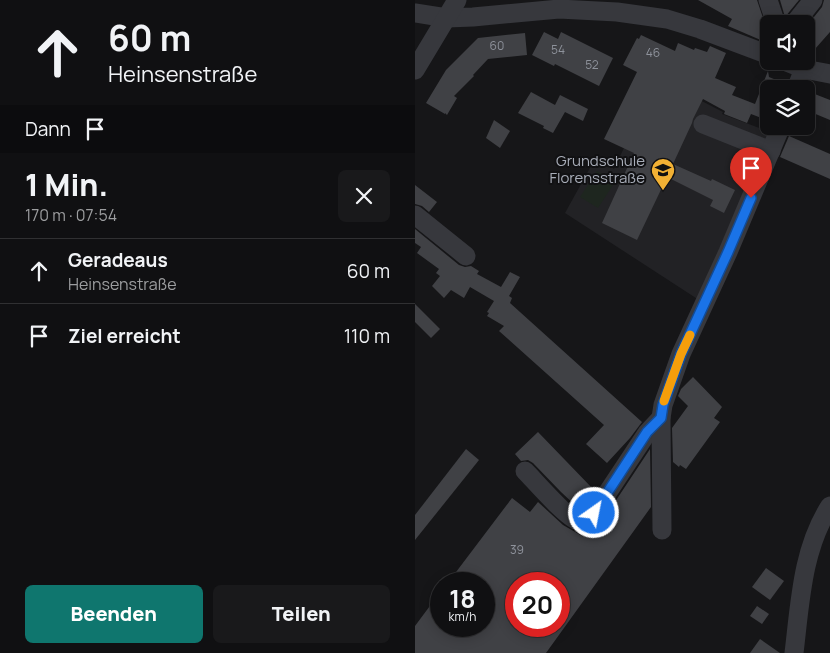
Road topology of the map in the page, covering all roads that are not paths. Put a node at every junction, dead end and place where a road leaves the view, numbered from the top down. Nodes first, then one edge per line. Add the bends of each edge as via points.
1 (457, 0) edge
2 (769, 0) edge
3 (813, 0) edge
4 (415, 13) edge
5 (773, 15) edge
6 (801, 15) edge
7 (447, 18) junction
8 (760, 52) edge
9 (415, 70) edge
10 (804, 70) joint
11 (830, 74) edge
12 (800, 80) edge
13 (703, 124) dead end
14 (777, 135) edge
15 (771, 151) junction
16 (415, 215) edge
17 (466, 256) dead end
18 (661, 418) junction
19 (525, 471) dead end
20 (830, 506) edge
21 (662, 530) dead end
22 (793, 653) edge

1 - 7 street
2 - 5 street
3 - 6 street
4 - 7 street
7 - 8 street via 559,9 617,12 667,19
7 - 9 street
10 - 11 street
10 - 12 street
13 - 15 street
14 - 15 street
15 - 18 street via 681,354
16 - 17 street
18 - 19 street via 647,432 594,513 582,522 567,514
18 - 21 street
20 - 22 street via 816,532 805,569

